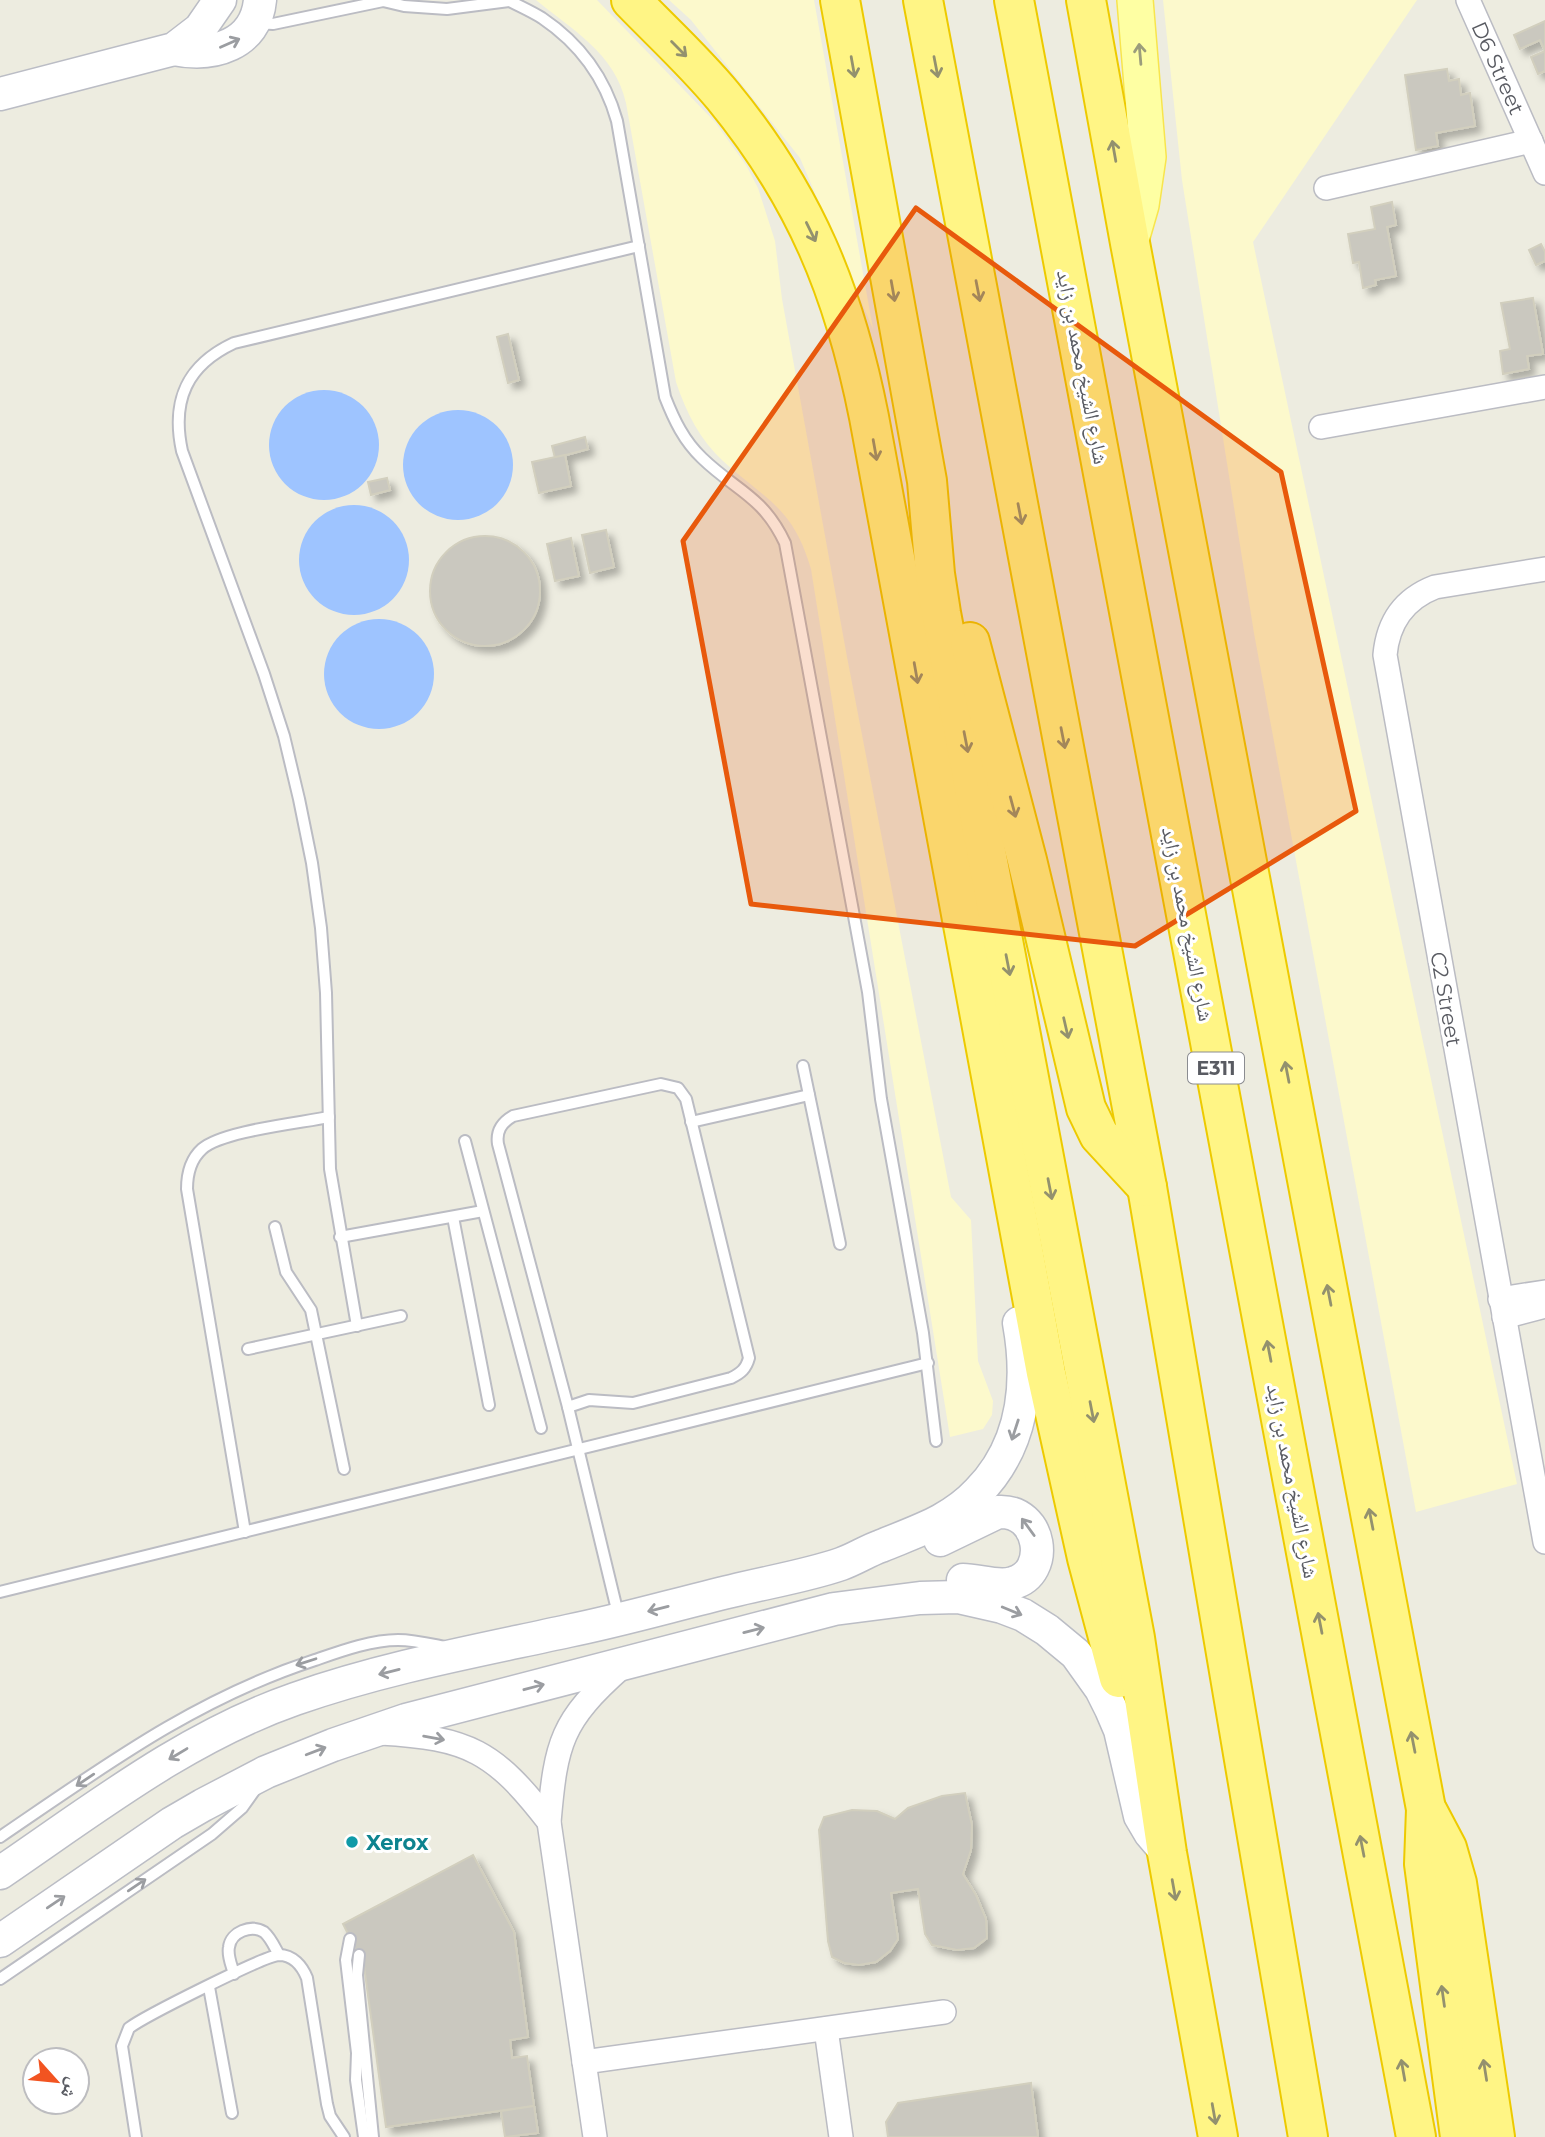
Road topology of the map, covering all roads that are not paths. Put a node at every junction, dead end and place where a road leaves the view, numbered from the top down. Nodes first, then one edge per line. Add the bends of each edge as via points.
1 (220, 0) edge
2 (508, 0) edge
3 (631, 0) edge
4 (841, 0) edge
5 (923, 0) edge
6 (1014, 0) edge
7 (1087, 0) edge
8 (1135, 0) edge
9 (1468, 0) edge
10 (384, 1) edge
11 (257, 11) edge
12 (174, 49) junction
13 (0, 94) edge
14 (1531, 141) junction
15 (1545, 173) edge
16 (1326, 188) dead end
17 (1130, 243) junction
18 (639, 246) junction
19 (1545, 387) edge
20 (1321, 427) dead end
21 (927, 481) junction
22 (1545, 569) edge
23 (803, 1066) dead end
24 (809, 1095) junction
25 (329, 1117) junction
26 (691, 1122) junction
27 (465, 1141) dead end
28 (1147, 1187) junction
29 (483, 1211) junction
30 (453, 1217) junction
31 (1017, 1219) junction
32 (275, 1227) dead end
33 (340, 1237) junction
34 (840, 1244) dead end
35 (1545, 1293) edge
36 (1545, 1306) edge
37 (1502, 1308) junction
38 (401, 1316) dead end
39 (357, 1325) junction
40 (316, 1335) junction
41 (248, 1349) dead end
42 (928, 1363) junction
43 (489, 1405) dead end
44 (568, 1407) junction
45 (541, 1428) dead end
46 (936, 1441) dead end
47 (579, 1449) junction
48 (344, 1469) dead end
49 (245, 1532) junction
50 (1545, 1542) edge
51 (843, 1563) junction
52 (0, 1592) edge
53 (848, 1607) junction
54 (619, 1619) junction
55 (469, 1652) junction
56 (626, 1663) junction
57 (366, 1732) junction
58 (267, 1772) junction
59 (1159, 1798) junction
60 (1426, 1810) junction
61 (549, 1822) junction
62 (0, 1837) edge
63 (1167, 1853) junction
64 (0, 1873) edge
65 (350, 1939) dead end
66 (0, 1941) edge
67 (279, 1955) junction
68 (359, 1955) dead end
69 (234, 1974) junction
70 (0, 1979) edge
71 (209, 1987) junction
72 (944, 2012) dead end
73 (826, 2028) junction
74 (584, 2062) junction
75 (232, 2113) dead end
76 (135, 2137) edge
77 (344, 2137) edge
78 (364, 2137) edge
79 (373, 2137) edge
80 (595, 2137) edge
81 (841, 2137) edge
82 (1218, 2137) edge
83 (1308, 2137) edge
84 (1416, 2137) edge
85 (1460, 2137) edge
86 (1495, 2137) edge

1 - 12 street via 200,29
2 - 10 lane via 447,9
2 - 18 lane via 568,38 605,88 617,121
3 -> 31 highway via 722,95 773,164 815,240 847,321 869,416
4 -> 21 highway
5 -> 28 highway
84 -> 6 highway, شارع الشيخ محمد بن زايد / E311
17 -> 7 highway
17 -> 8 main road via 1148,156
9 - 14 street, D6 Street
10 - 11 lane via 273,24
12 -> 11 street via 205,51 229,46 248,32
12 - 13 street
14 - 15 street, D6 Street
14 - 16 street
60 -> 17 highway
18 - 25 lane via 234,343 202,363 181,395 178,432 182,451 264,674 299,799 321,928
18 - 42 lane via 673,420 701,458 762,506 785,543 868,992 880,1099
19 - 20 street
21 -> 28 highway via 1027,860 1083,1100 1100,1135
21 -> 59 highway via 941,613 1135,1638
22 - 37 street, C2 Street via 1423,592 1395,618 1385,655
23 - 24 lane
24 - 26 lane
24 - 34 lane
25 - 33 lane via 328,1153
25 - 49 lane via 221,1138 202,1149 187,1178
26 - 44 lane via 748,1349 746,1367 731,1377 645,1400 589,1400
26 - 44 lane via 683,1093 667,1084 513,1116 498,1132
27 - 29 lane
28 - 83 highway
29 - 30 lane
29 - 45 lane
30 - 33 lane
30 - 43 lane
31 -> 51 street via 1008,1265 1024,1348 1025,1381 1018,1421 1003,1459 978,1492 945,1519
31 - 59 highway via 1087,1558 1132,1723
32 - 40 lane via 282,1262 310,1310
33 - 39 lane
35 - 37 street
36 - 37 street
37 - 50 street, C2 Street
38 - 39 lane
39 - 40 lane
40 - 41 lane
40 - 48 lane
42 - 46 lane
42 - 47 lane
44 - 47 lane
47 - 49 lane
47 - 54 lane
49 - 52 lane
53 -> 51 street via 883,1592 925,1583 1019,1581 1036,1558 1036,1540 1022,1518 998,1512 919,1547
51 -> 54 street
56 -> 53 street
53 -> 63 street via 935,1597 981,1601 1023,1615 1062,1641 1089,1670 1111,1709 1140,1816
54 - 55 street
55 -> 62 lane via 395,1640 327,1656 256,1681 155,1733
55 -> 64 street via 332,1687 217,1732
57 -> 56 street
56 - 61 street via 584,1703 564,1735 553,1772
58 -> 57 street
57 -> 61 street via 447,1740 479,1753 507,1773
66 -> 58 street via 172,1823
70 -> 58 lane via 219,1829 242,1808
59 - 63 highway
85 -> 60 highway via 1424,1864
86 -> 60 highway via 1457,1882 1447,1849
61 - 74 street
63 -> 82 highway
65 - 78 lane via 346,1960
67 - 69 lane
67 - 69 lane via 264,1933 246,1929 234,1936 229,1946
67 - 77 lane via 299,1964 307,1978 327,2104
68 - 79 lane via 357,1975
69 - 71 lane
71 - 75 lane
71 - 76 lane via 134,2024 125,2033 122,2046
72 - 73 street
73 - 74 street
73 - 81 street
74 - 80 street

